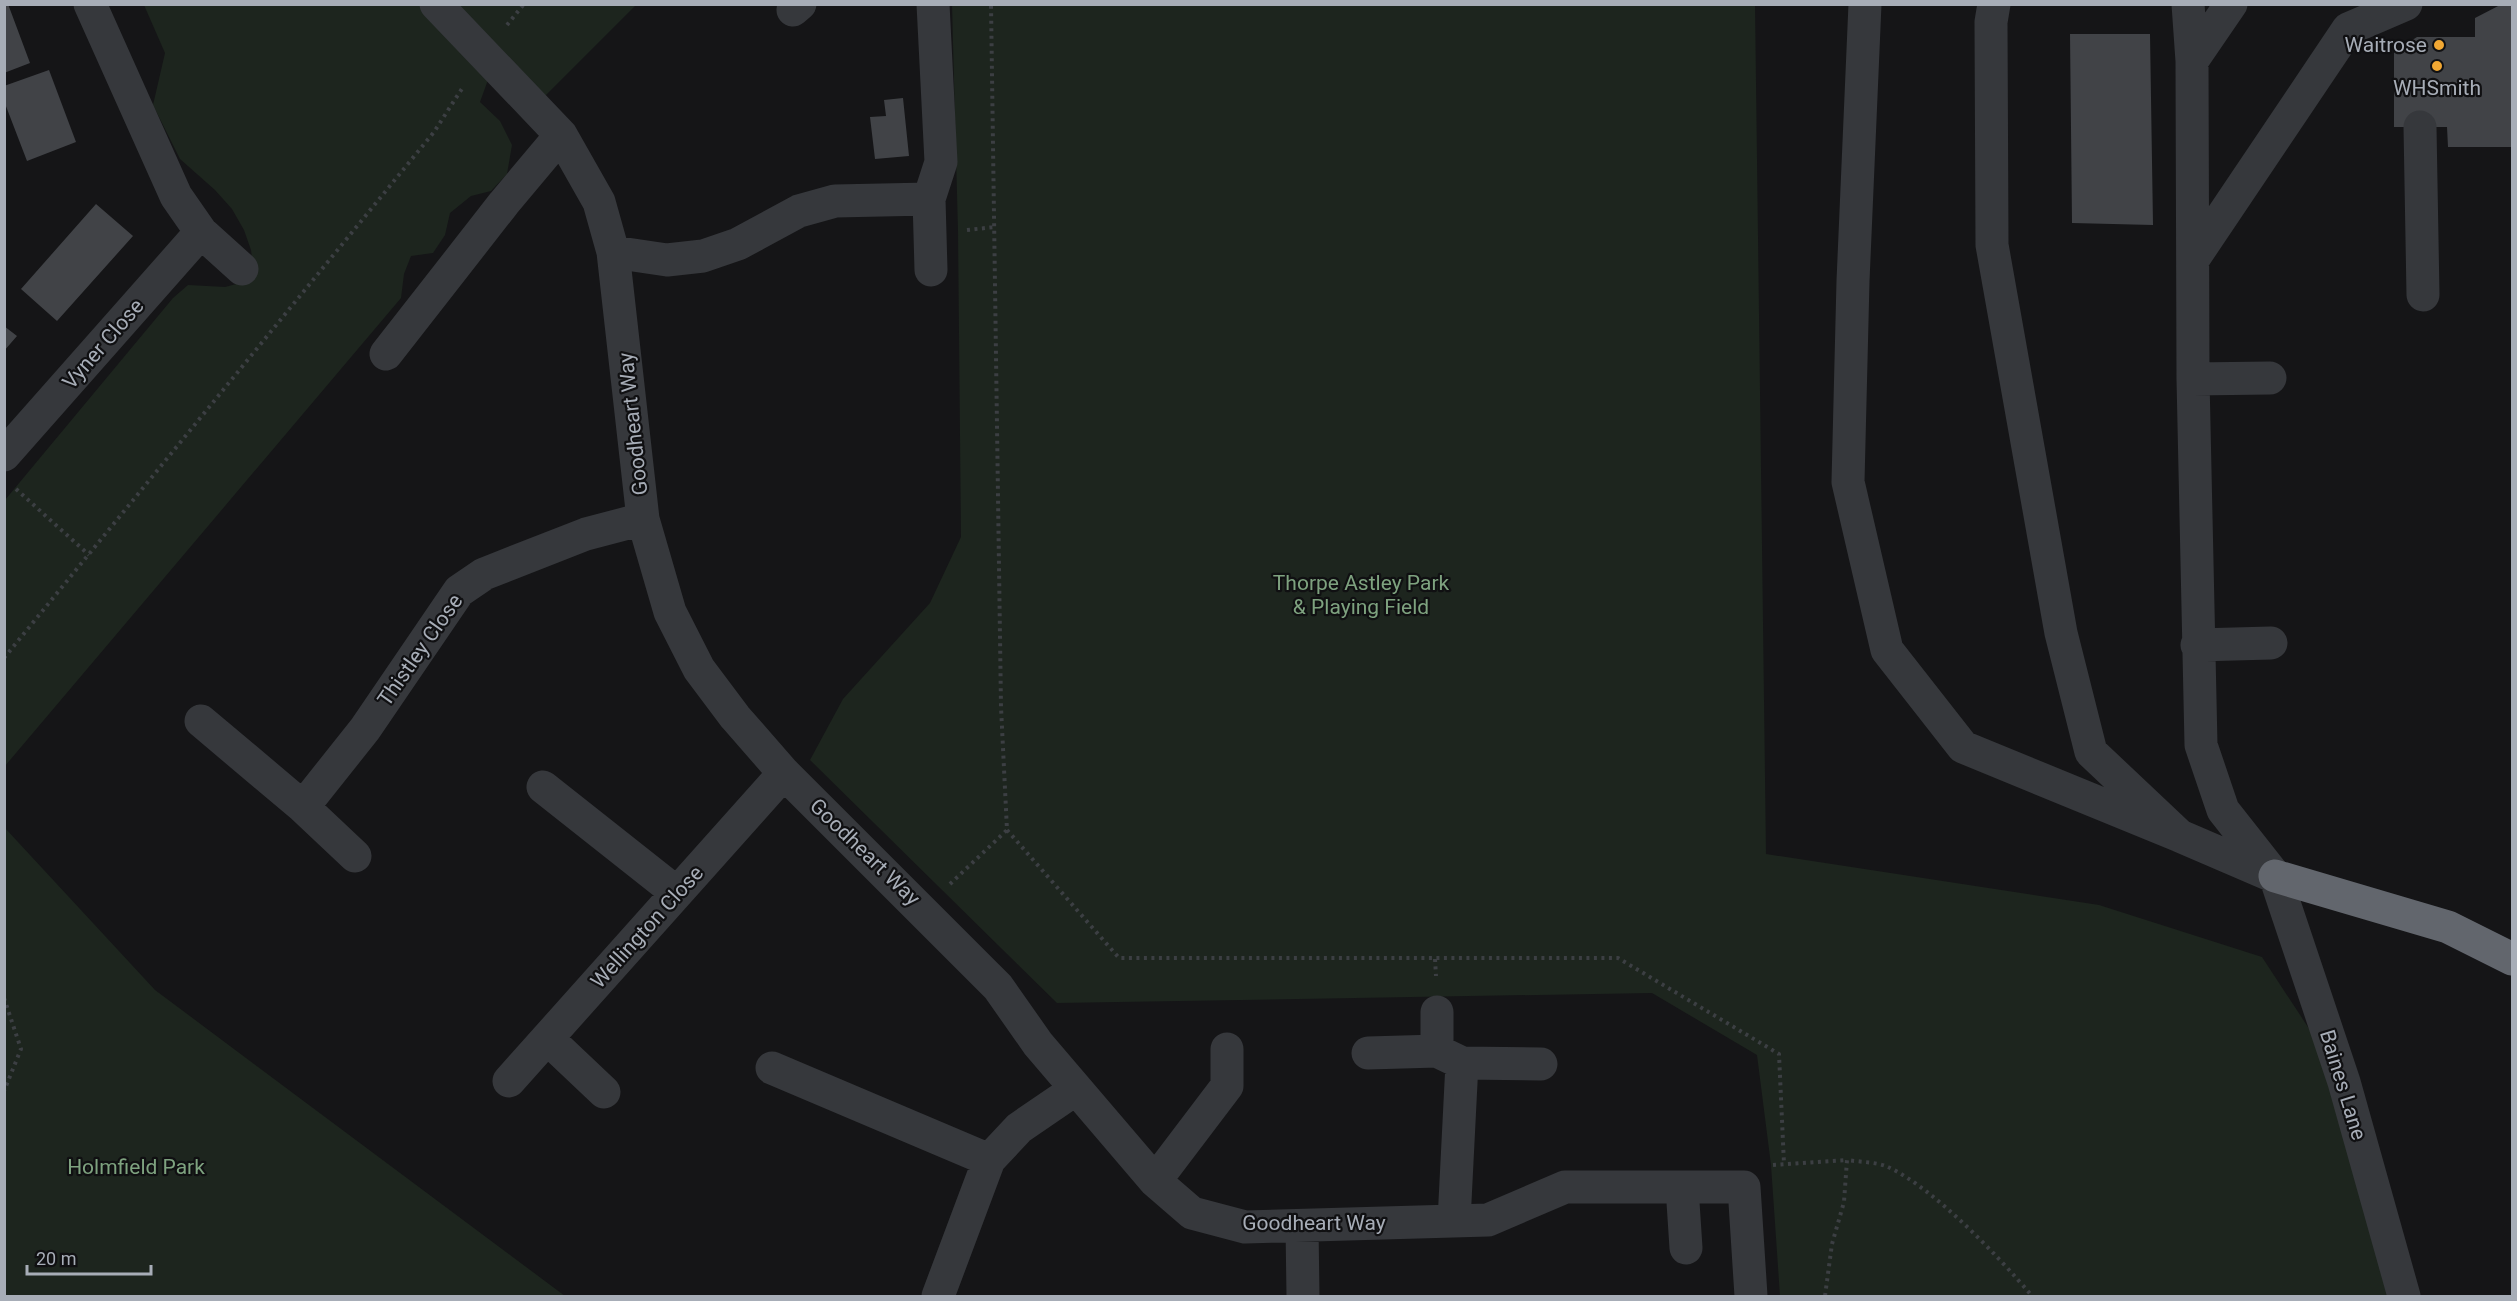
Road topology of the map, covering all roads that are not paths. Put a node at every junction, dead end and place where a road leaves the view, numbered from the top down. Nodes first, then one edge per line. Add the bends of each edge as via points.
1 (90, 4) edge
2 (436, 4) edge
3 (933, 4) edge
4 (1865, 4) edge
5 (1994, 4) edge
6 (2188, 4) edge
7 (2231, 4) edge
8 (2406, 4) edge
9 (2192, 61) junction
10 (2420, 127) dead end
11 (561, 135) junction
12 (929, 199) junction
13 (201, 232) junction
14 (613, 252) junction
15 (2194, 258) junction
16 (242, 268) dead end
17 (931, 270) dead end
18 (2423, 295) dead end
19 (386, 354) dead end
20 (2270, 378) dead end
21 (2193, 379) junction
22 (4, 455) edge
23 (643, 519) junction
24 (2271, 643) dead end
25 (2197, 645) junction
26 (201, 721) dead end
27 (784, 773) junction
28 (543, 787) dead end
29 (303, 807) junction
30 (2180, 836) junction
31 (355, 856) dead end
32 (2275, 876) junction
33 (677, 893) junction
34 (2512, 959) edge
35 (1437, 1012) dead end
36 (548, 1039) junction
37 (1227, 1049) dead end
38 (1368, 1053) dead end
39 (1449, 1057) junction
40 (1541, 1064) dead end
41 (772, 1068) dead end
42 (508, 1081) dead end
43 (1076, 1089) junction
44 (604, 1092) dead end
45 (989, 1160) junction
46 (1155, 1181) junction
47 (1682, 1187) junction
48 (1454, 1221) junction
49 (1302, 1226) junction
50 (1686, 1248) dead end
51 (938, 1296) edge
52 (1303, 1296) edge
53 (1751, 1296) edge
54 (2404, 1296) edge

1 - 13 street via 176,196
2 - 11 street, Goodheart Way
3 - 12 street via 941,162
4 - 30 street via 1848,482 1887,650 1963,747
5 - 30 street via 1992,245 2061,633 2091,752
6 - 9 street, Baines Lane
7 - 9 street
8 - 15 street via 2348,29
9 - 15 street, Baines Lane
10 - 18 street
11 - 14 street, Goodheart Way via 599,202
11 - 19 street
12 - 14 street via 835,201 799,211 738,244 703,256 667,260
12 - 17 street
13 - 16 street
13 - 22 street, Vyner Close
14 - 23 street, Goodheart Way
15 - 21 street, Baines Lane
20 - 21 street
21 - 25 street, Baines Lane
23 - 27 street, Goodheart Way via 670,612 699,669
23 - 29 street, Thistley Close via 585,534 484,574 459,591 365,729
24 - 25 street
25 - 32 street, Baines Lane via 2201,745 2223,810
26 - 29 street
27 - 33 street, Wellington Close
27 - 43 street, Goodheart Way via 998,987
28 - 33 street
29 - 31 street
30 - 32 street
32 - 34 highway via 2448,927
32 - 54 street, Baines Lane via 2344,1082
33 - 36 street, Wellington Close
35 - 39 street
36 - 42 street, Wellington Close
36 - 44 street
37 - 46 street via 1227,1086
38 - 39 street
39 - 40 street
39 - 48 street
41 - 45 street
43 - 45 street via 1019,1128
43 - 46 street, Goodheart Way
45 - 51 street
46 - 49 street, Goodheart Way via 1192,1213 1245,1227
47 - 48 street, Goodheart Way via 1565,1187 1488,1220
47 - 50 street
47 - 53 street, Goodheart Way via 1744,1187
48 - 49 street, Goodheart Way
49 - 52 street

